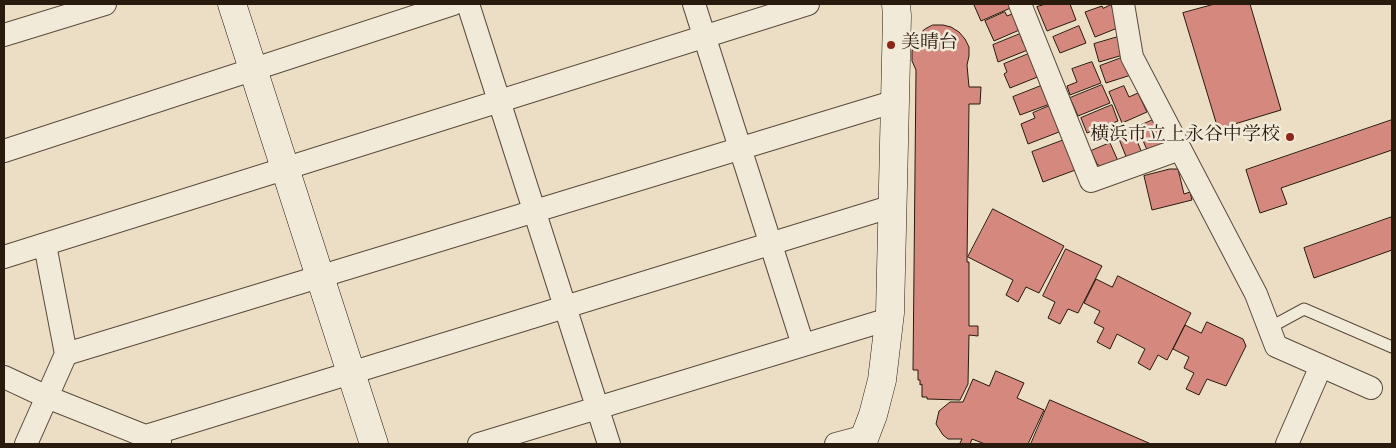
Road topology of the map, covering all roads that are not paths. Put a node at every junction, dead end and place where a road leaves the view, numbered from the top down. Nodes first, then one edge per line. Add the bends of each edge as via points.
1 (106, 4) edge
2 (232, 4) edge
3 (454, 4) edge
4 (468, 4) edge
5 (694, 4) edge
6 (808, 4) edge
7 (896, 4) edge
8 (1020, 4) edge
9 (1123, 4) edge
10 (4, 35) edge
11 (705, 36) junction
12 (253, 70) junction
13 (498, 101) junction
14 (896, 101) junction
15 (740, 148) junction
16 (1180, 149) junction
17 (4, 151) edge
18 (285, 169) junction
19 (893, 206) junction
20 (534, 211) junction
21 (771, 244) junction
22 (45, 245) junction
23 (4, 258) edge
24 (320, 276) junction
25 (564, 307) junction
26 (889, 319) junction
27 (1269, 328) junction
28 (803, 345) junction
29 (1392, 347) edge
30 (66, 354) junction
31 (1321, 366) junction
32 (351, 373) junction
33 (4, 377) edge
34 (1371, 388) dead end
35 (47, 397) junction
36 (597, 408) junction
37 (156, 440) edge
38 (864, 440) edge
39 (26, 444) edge
40 (374, 444) edge
41 (479, 444) edge
42 (609, 444) edge
43 (836, 444) edge
44 (1287, 444) edge

1 - 10 street
2 - 12 street
3 - 12 street
4 - 13 street
5 - 11 street
6 - 11 street
7 - 14 street
8 - 16 street via 1091,181
9 - 16 street via 1132,57
11 - 13 street
11 - 15 street
12 - 17 street
12 - 18 street
13 - 18 street
13 - 20 street
14 - 15 street
14 - 19 street
15 - 20 street
15 - 21 street
16 - 27 street via 1256,294
18 - 22 street
18 - 24 street
19 - 21 street
19 - 26 street
20 - 24 street
20 - 25 street
21 - 25 street
21 - 28 street
22 - 23 street
22 - 30 street
24 - 30 street
24 - 32 street
25 - 32 street
25 - 36 street
26 - 28 street
26 - 38 street via 882,380
27 - 29 lane via 1304,309
27 - 31 street via 1276,346
28 - 36 street
30 - 35 street
31 - 34 street
31 - 44 street
32 - 37 street
32 - 40 street
33 - 35 street
35 - 37 street
35 - 39 street
36 - 41 street
36 - 42 street
38 - 43 street

